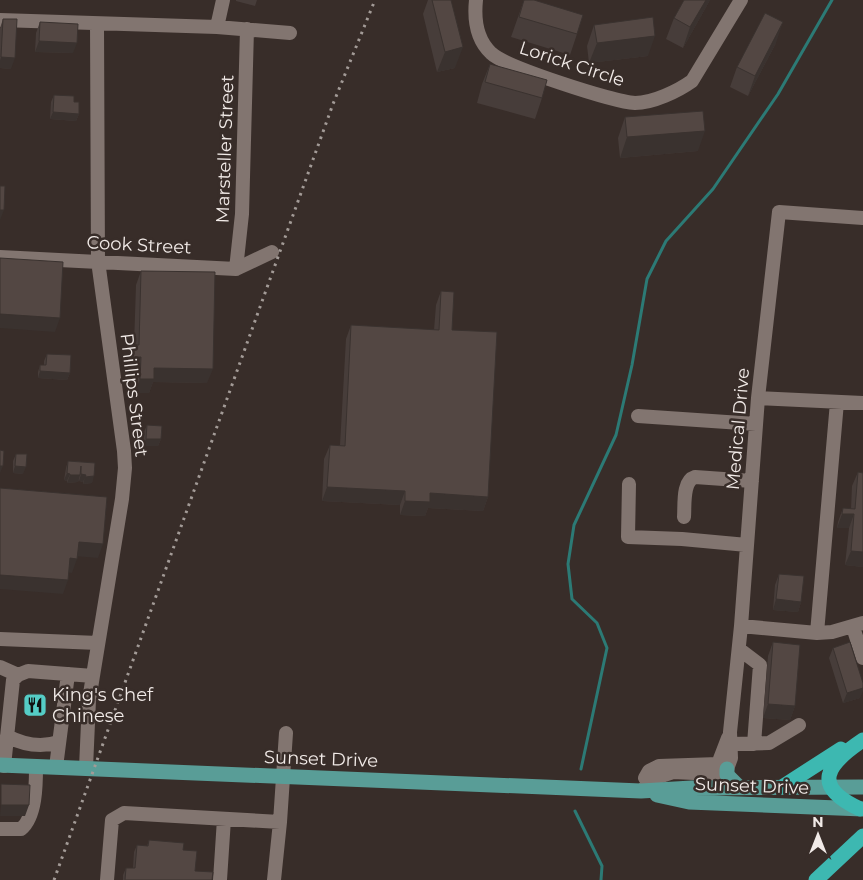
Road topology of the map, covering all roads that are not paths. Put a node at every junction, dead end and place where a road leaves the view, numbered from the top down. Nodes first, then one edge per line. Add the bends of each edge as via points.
1 (223, 0) edge
2 (476, 0) edge
3 (741, 0) edge
4 (0, 20) edge
5 (97, 24) junction
6 (217, 27) junction
7 (247, 29) junction
8 (290, 33) dead end
9 (863, 218) edge
10 (272, 252) dead end
11 (0, 256) edge
12 (98, 261) junction
13 (236, 270) junction
14 (758, 398) junction
15 (837, 402) junction
16 (863, 403) edge
17 (638, 416) dead end
18 (756, 424) junction
19 (752, 481) junction
20 (629, 484) dead end
21 (683, 527) junction
22 (747, 545) junction
23 (858, 625) edge
24 (741, 626) junction
25 (817, 633) junction
26 (0, 639) edge
27 (98, 644) junction
28 (739, 649) junction
29 (863, 658) edge
30 (0, 667) edge
31 (68, 674) junction
32 (18, 675) junction
33 (93, 676) junction
34 (799, 725) dead end
35 (286, 733) dead end
36 (863, 734) edge
37 (8, 736) junction
38 (730, 738) junction
39 (863, 740) edge
40 (59, 742) junction
41 (754, 744) junction
42 (2, 765) edge
43 (36, 766) junction
44 (56, 767) junction
45 (86, 768) junction
46 (727, 769) junction
47 (284, 776) junction
48 (739, 787) junction
49 (782, 787) junction
50 (832, 787) junction
51 (863, 787) edge
52 (641, 791) junction
53 (862, 809) edge
54 (224, 818) junction
55 (280, 822) junction
56 (0, 829) edge
57 (862, 838) edge
58 (106, 880) edge
59 (220, 880) edge
60 (274, 880) edge
61 (816, 880) edge

1 - 6 street
2 - 3 street, Lorick Circle via 474,16 479,36 491,54 510,65 616,100 637,103 679,90 692,81
4 - 5 street
5 - 6 street
5 - 12 street, Phillips Street
6 - 7 street
7 - 8 street
7 - 13 street, Marsteller Street via 242,214
9 - 14 street, Medical Drive via 779,212
10 - 13 street
11 - 12 street, Cook Street
12 - 13 street, Cook Street
12 - 27 street, Phillips Street via 124,451
14 - 15 street
14 - 18 street, Medical Drive
15 - 16 street
15 - 25 street
17 - 18 street
18 - 19 street, Medical Drive
19 - 21 street via 695,477 688,480
19 - 22 street, Medical Drive
20 - 21 street via 628,537
21 - 22 street
22 - 24 street, Medical Drive
23 - 25 street
23 - 29 street
24 - 25 street
24 - 28 street, Medical Drive
26 - 27 street
27 - 33 street, Phillips Street
28 - 38 street, Medical Drive
28 - 41 street via 760,665
30 - 32 street
31 - 32 street via 28,671
31 - 33 street
31 - 40 street
32 - 37 street via 13,680
33 - 45 street, Phillips Street
34 - 41 street via 769,744
35 - 47 street
36 - 49 highway
37 - 40 street via 38,745
37 - 42 street
38 - 41 street
38 - 46 street, Medical Drive via 732,758
38 - 52 street, Medical Drive via 718,764 659,766 644,778
39 - 50 highway via 836,761 830,771
40 - 44 street
42 - 43 main road, Sunset Drive
43 - 44 main road, Sunset Drive
43 - 56 street via 35,795 27,823 21,829
44 - 45 main road, Sunset Drive
45 - 47 main road, Sunset Drive
46 - 48 main road via 727,776
46 - 52 street via 716,774 673,772 658,776
47 - 52 main road, Sunset Drive
47 - 55 street
48 - 49 main road, Sunset Drive
48 - 52 main road, Sunset Drive
49 - 50 main road, Sunset Drive
50 - 51 main road, Sunset Drive
50 - 53 highway via 837,796
52 - 53 main road, Sunset Drive via 689,802
54 - 55 street
54 - 58 street via 124,813 112,820
54 - 59 street
55 - 60 street
57 - 61 highway

